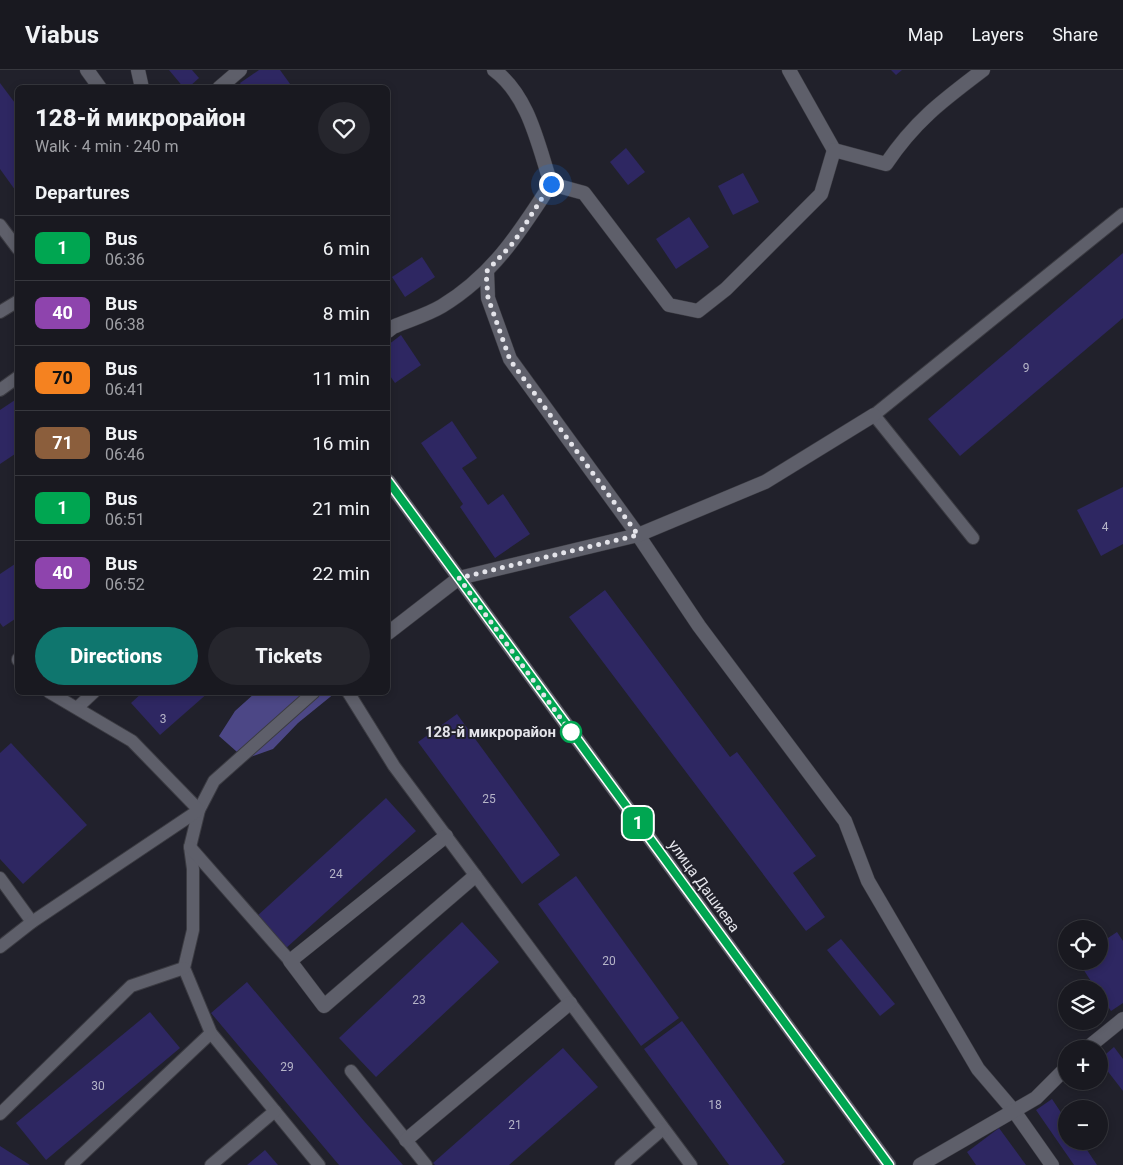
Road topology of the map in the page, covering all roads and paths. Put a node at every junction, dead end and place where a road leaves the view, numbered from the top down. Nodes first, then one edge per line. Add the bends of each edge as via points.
1 (87, 70) edge
2 (138, 70) edge
3 (240, 70) edge
4 (494, 70) edge
5 (789, 70) edge
6 (983, 70) edge
7 (98, 85) edge
8 (141, 85) edge
9 (222, 85) edge
10 (834, 150) junction
11 (551, 184) junction
12 (1123, 214) edge
13 (0, 225) edge
14 (15, 245) edge
15 (486, 272) junction
16 (15, 303) edge
17 (0, 312) edge
18 (390, 329) edge
19 (15, 379) edge
20 (0, 390) edge
21 (874, 415) junction
22 (390, 484) edge
23 (638, 535) junction
24 (973, 538) dead end
25 (459, 578) junction
26 (390, 631) edge
27 (55, 695) edge
28 (91, 695) edge
29 (311, 695) edge
30 (350, 695) edge
31 (78, 707) junction
32 (199, 810) junction
33 (446, 836) junction
34 (190, 847) junction
35 (476, 876) junction
36 (0, 878) edge
37 (32, 922) junction
38 (0, 947) edge
39 (290, 962) junction
40 (184, 968) junction
41 (570, 1003) junction
42 (1123, 1019) edge
43 (211, 1033) junction
44 (1097, 1040) edge
45 (351, 1072) dead end
46 (1058, 1076) edge
47 (1014, 1111) junction
48 (276, 1112) junction
49 (0, 1114) edge
50 (663, 1129) junction
51 (406, 1140) junction
52 (71, 1165) edge
53 (211, 1165) edge
54 (319, 1165) edge
55 (426, 1165) edge
56 (621, 1165) edge
57 (691, 1165) edge
58 (889, 1165) edge
59 (920, 1165) edge
60 (1052, 1165) edge

1 - 7 street
2 - 8 street
3 - 9 street
4 - 11 street via 507,79 525,108
5 - 10 street
6 - 10 street via 930,110 903,139 886,164
10 - 11 street via 821,194 726,289 698,311 669,305 584,193
11 - 15 street via 514,242
12 - 21 lane
13 - 14 lane
15 - 18 street via 442,306
15 - 23 street via 488,298 510,360
16 - 17 lane
19 - 20 lane
21 - 23 street via 765,482
21 - 24 lane
22 - 25 street, улица Дашиева
23 - 25 street
23 - 47 street via 698,626 845,821 868,882 978,1069
25 - 26 street
25 - 58 street, улица Дашиева
27 - 31 lane
28 - 31 lane
29 - 32 lane via 214,781
30 - 33 lane via 394,766
31 - 32 lane via 132,741
32 - 34 lane
32 - 37 lane
33 - 35 lane
33 - 39 street
34 - 39 lane
34 - 40 lane via 193,930
35 - 39 street via 324,1006
35 - 41 lane
36 - 37 lane
37 - 38 lane
40 - 43 lane
40 - 49 lane via 131,986
41 - 50 lane
41 - 51 street
42 - 44 street
43 - 48 lane
43 - 52 lane
45 - 51 lane
46 - 47 street via 1036,1098
47 - 59 street
47 - 60 street
48 - 53 lane
48 - 54 lane
50 - 56 lane
50 - 57 lane
51 - 55 lane

